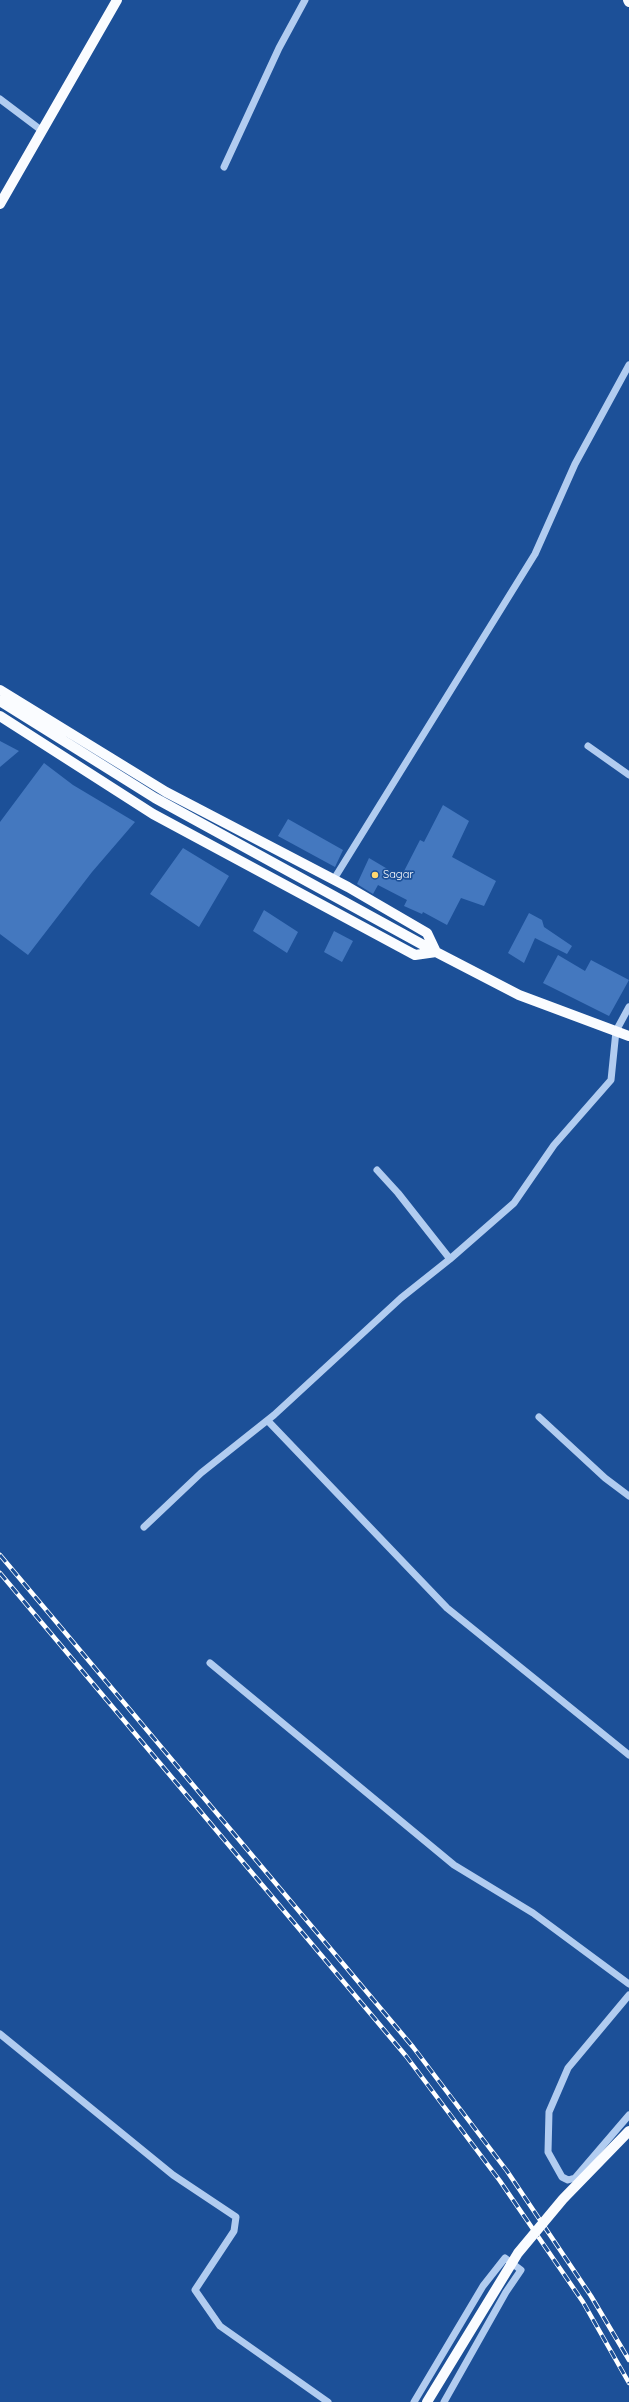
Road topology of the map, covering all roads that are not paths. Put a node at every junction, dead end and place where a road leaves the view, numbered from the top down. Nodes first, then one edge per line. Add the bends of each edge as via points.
1 (117, 0) edge
2 (305, 0) edge
3 (0, 99) edge
4 (41, 130) junction
5 (224, 168) dead end
6 (0, 204) edge
7 (629, 365) edge
8 (0, 690) edge
9 (0, 701) edge
10 (0, 716) edge
11 (588, 746) dead end
12 (629, 775) edge
13 (334, 879) junction
14 (436, 952) junction
15 (629, 1007) edge
16 (616, 1031) junction
17 (629, 1036) edge
18 (377, 1170) dead end
19 (450, 1260) junction
20 (539, 1417) dead end
21 (268, 1421) junction
22 (629, 1496) edge
23 (144, 1527) dead end
24 (210, 1663) dead end
25 (629, 1755) edge
26 (629, 1984) edge
27 (629, 1995) edge
28 (0, 2034) edge
29 (629, 2115) edge
30 (629, 2131) edge
31 (328, 2402) edge
32 (414, 2402) edge
33 (428, 2402) edge
34 (444, 2402) edge

1 - 4 main road
2 - 5 street via 279,48
3 - 4 street
4 - 6 main road
7 - 13 street via 575,464 535,554
8 - 13 main road via 166,792
9 - 14 main road via 155,798
10 - 14 main road via 153,814 414,954
11 - 12 street
13 - 14 main road via 427,933
14 - 16 main road via 519,995
15 - 16 street
16 - 17 main road
16 - 19 street via 611,1080 554,1145 514,1203
18 - 19 street
19 - 21 street via 401,1298
20 - 22 street via 605,1478
21 - 23 street via 202,1472
21 - 25 street via 447,1608
24 - 26 street via 454,1865 533,1913
27 - 29 street via 568,2068 549,2112 548,2152 562,2177 568,2180 575,2178
28 - 31 street via 173,2175 236,2217 234,2231 195,2290 220,2326
30 - 33 main road, bridge via 563,2199 518,2253
32 - 34 street via 483,2286 505,2258 521,2270

